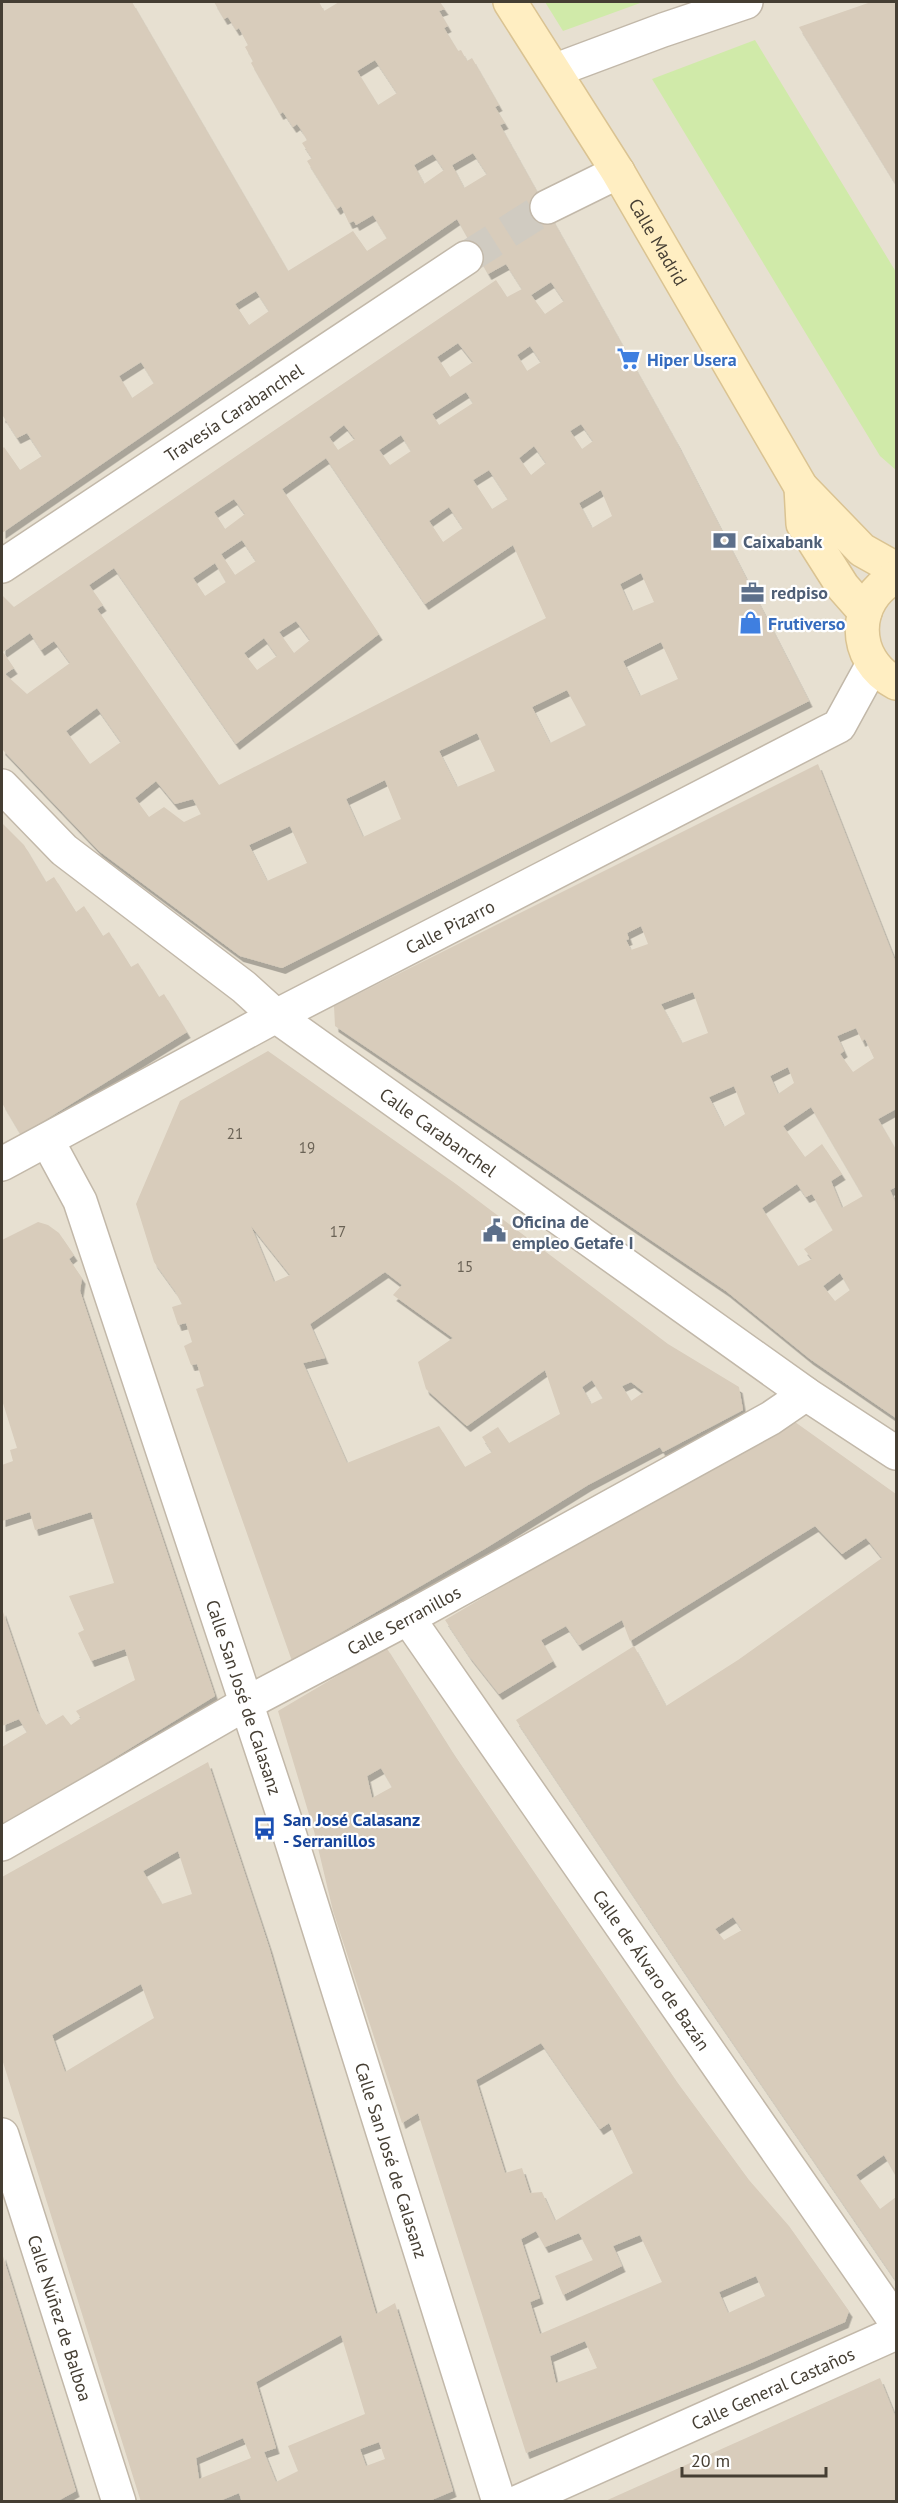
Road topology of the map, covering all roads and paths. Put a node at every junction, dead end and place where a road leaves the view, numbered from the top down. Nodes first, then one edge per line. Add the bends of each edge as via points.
1 (510, 2) edge
2 (746, 2) edge
3 (556, 70) junction
4 (618, 172) junction
5 (547, 207) tunnel mouth
6 (466, 258) tunnel mouth
7 (801, 487) junction
8 (2, 566) edge
9 (897, 569) edge
10 (897, 577) edge
11 (865, 612) junction
12 (885, 673) edge
13 (2, 786) edge
14 (276, 1016) junction
15 (47, 1140) junction
16 (2, 1164) edge
17 (806, 1394) junction
18 (897, 1453) edge
19 (408, 1618) junction
20 (247, 1703) junction
21 (2, 1844) edge
22 (2, 2135) edge
23 (897, 2322) edge
24 (897, 2333) edge
25 (119, 2502) edge
26 (499, 2502) edge
27 (518, 2502) edge

1 - 3 street, Calle Madrid
2 - 3 street
3 - 4 street, Calle Madrid
4 - 5 street
4 - 7 street, Calle Madrid
6 - 8 street, Travesía Carabanchel
7 - 9 street, Calle Madrid via 862,550
7 - 11 street, Calle Madrid via 803,524 843,588
10 - 11 street via 873,595
11 - 12 street via 865,648
12 - 14 street, Calle Pizarro via 839,726
13 - 14 street, Calle Carabanchel via 64,850 244,987
14 - 15 street, Calle Pizarro
14 - 17 street, Calle Carabanchel
15 - 16 street, Calle Pizarro
15 - 20 street, Calle San José de Calasanz via 80,1202
17 - 18 street, Calle Carabanchel
17 - 19 street, Calle Serranillos via 771,1418
19 - 20 street, Calle Serranillos
19 - 23 street, Calle de Álvaro de Bazán
20 - 21 street, Calle Serranillos
20 - 26 street, Calle San José de Calasanz
22 - 25 street, Calle Núñez de Balboa
24 - 27 street, Calle General Castaños

